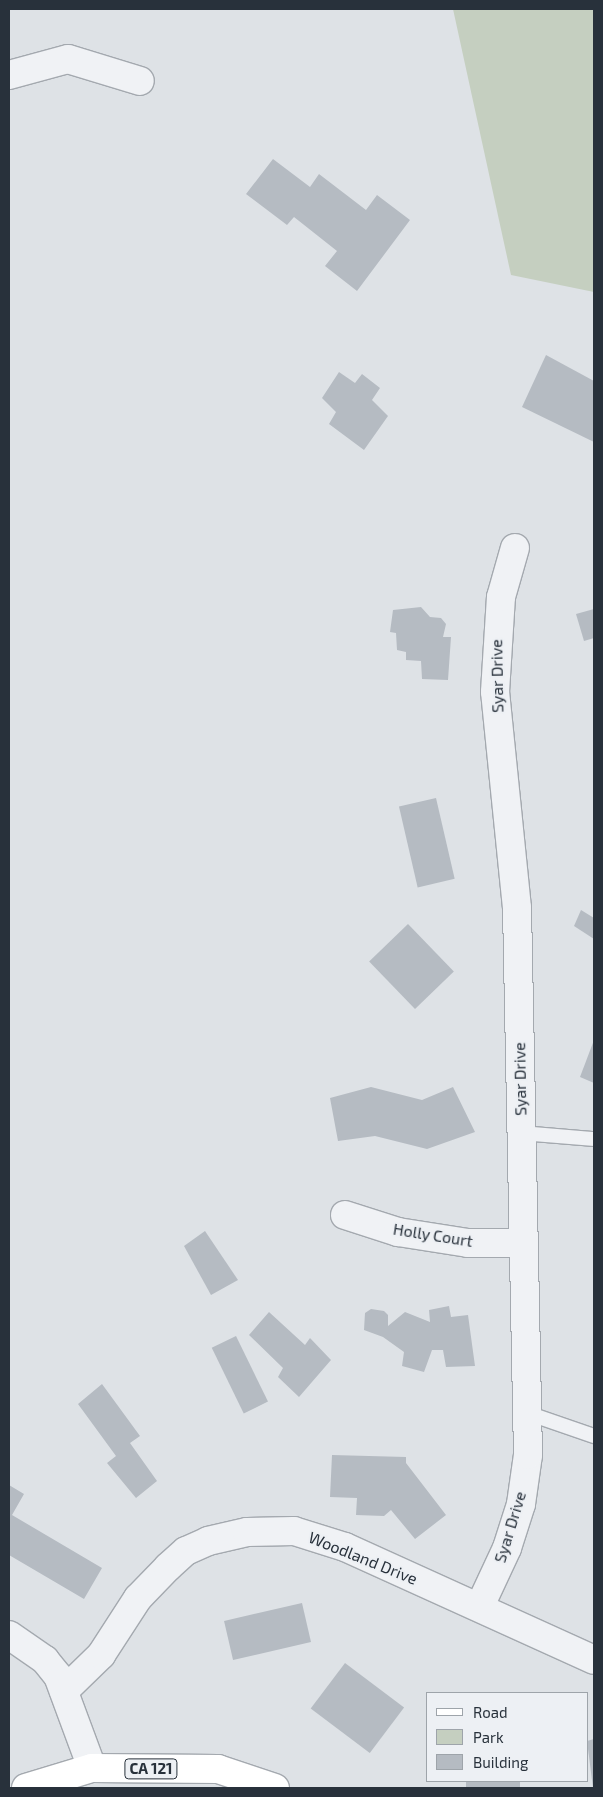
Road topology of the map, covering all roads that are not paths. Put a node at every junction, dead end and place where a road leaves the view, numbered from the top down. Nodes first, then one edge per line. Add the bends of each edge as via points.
1 (9, 75) edge
2 (140, 82) dead end
3 (515, 548) dead end
4 (522, 1133) junction
5 (594, 1139) edge
6 (345, 1215) dead end
7 (523, 1243) junction
8 (527, 1413) junction
9 (594, 1436) edge
10 (480, 1606) junction
11 (9, 1635) edge
12 (594, 1660) edge
13 (64, 1691) junction
14 (92, 1768) junction
15 (26, 1788) edge
16 (276, 1788) edge

1 - 2 street via 68,60
3 - 4 street, Syar Drive via 501,597 495,692 517,908
4 - 5 lane
4 - 7 street, Syar Drive
6 - 7 street, Holly Court via 398,1232 468,1243
7 - 8 street, Syar Drive
8 - 9 lane
8 - 10 street, Syar Drive via 528,1455 521,1504 507,1548
10 - 12 street, Woodland Drive
10 - 13 street, Woodland Drive via 345,1547 294,1531 246,1532 208,1541 174,1562 138,1598 101,1655
11 - 13 street via 45,1660
13 - 14 street
14 - 15 main road, CA 121
14 - 16 main road, CA 121 via 218,1769

